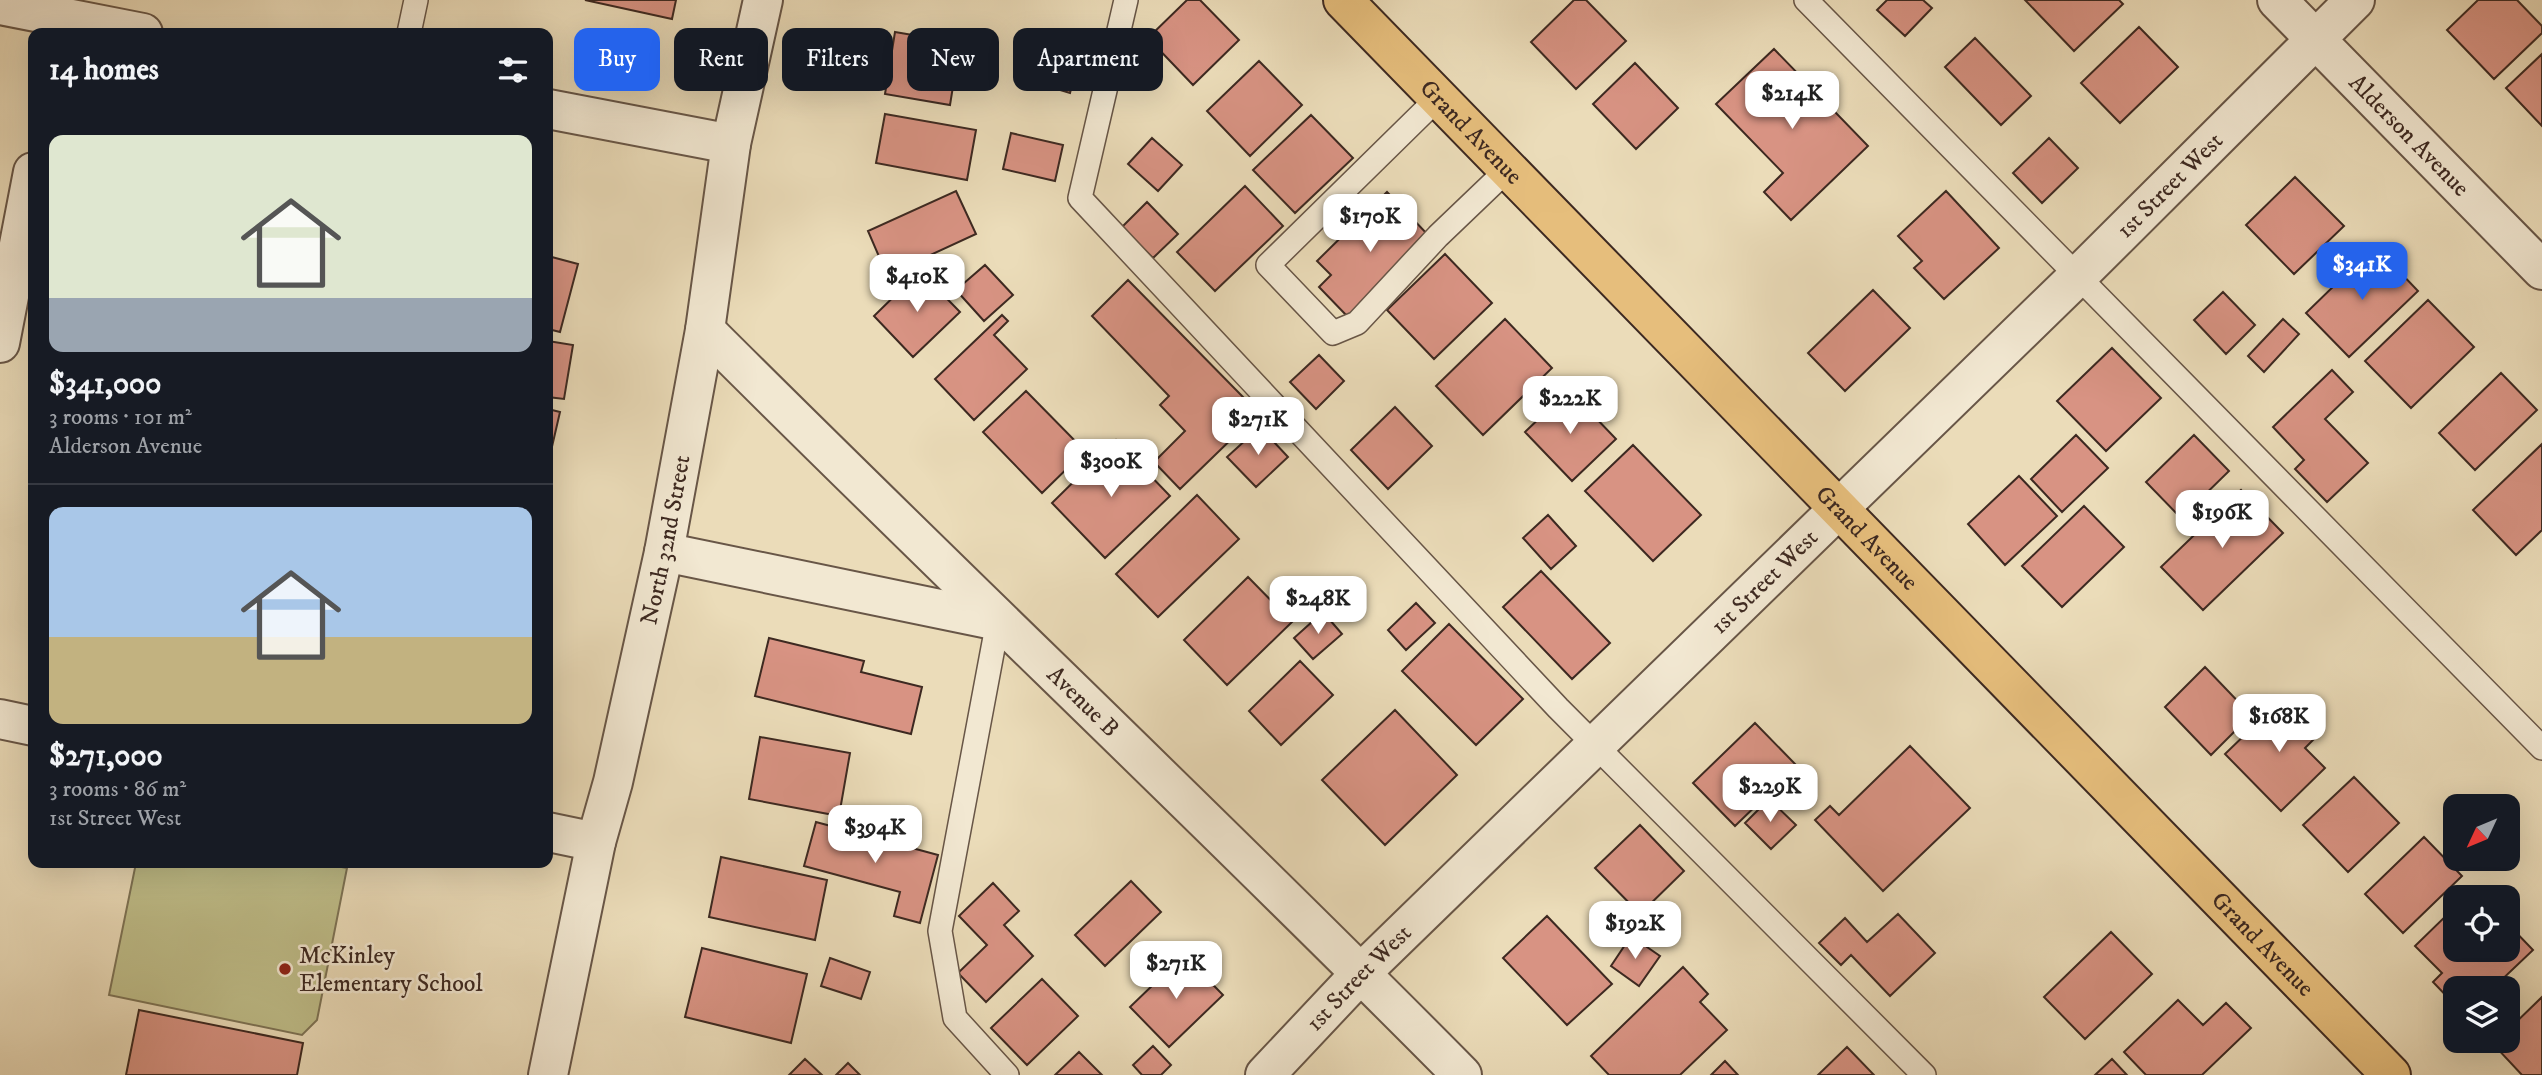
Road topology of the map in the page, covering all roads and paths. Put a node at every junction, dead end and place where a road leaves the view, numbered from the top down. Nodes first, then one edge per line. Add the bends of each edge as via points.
1 (416, 0) edge
2 (763, 0) edge
3 (1126, 0) edge
4 (1343, 0) edge
5 (1805, 0) edge
6 (2277, 0) edge
7 (2355, 0) edge
8 (0, 5) edge
9 (63, 17) edge
10 (118, 28) edge
11 (410, 28) edge
12 (2315, 39) junction
13 (1438, 98) junction
14 (553, 110) edge
15 (731, 144) junction
16 (1507, 170) junction
17 (28, 198) edge
18 (2542, 270) edge
19 (2078, 276) junction
20 (705, 330) junction
21 (0, 342) edge
22 (1836, 508) junction
23 (664, 552) junction
24 (999, 621) junction
25 (0, 719) edge
26 (28, 725) edge
27 (1593, 744) junction
28 (2542, 748) edge
29 (553, 833) edge
30 (596, 842) junction
31 (1361, 973) junction
32 (548, 1075) edge
33 (1007, 1075) edge
34 (1265, 1075) edge
35 (1462, 1075) edge
36 (1924, 1075) edge
37 (2391, 1075) edge

1 - 11 lane
2 - 15 street, North 32nd Street
3 - 27 lane via 1080,198
4 - 13 main road, Grand Avenue
5 - 19 lane
6 - 12 street, Alderson Avenue
7 - 12 street, 1st Street West
8 - 9 street
9 - 10 street
12 - 18 street, Alderson Avenue
12 - 19 street, 1st Street West
13 - 16 main road, Grand Avenue
13 - 16 lane via 1268,265 1333,333 1357,323
14 - 15 street
15 - 20 street, North 32nd Street
16 - 22 main road, Grand Avenue
17 - 21 street
19 - 22 street, 1st Street West
19 - 28 lane
20 - 23 street, North 32nd Street
20 - 24 street, Avenue B
22 - 27 street, 1st Street West
22 - 37 main road, Grand Avenue
23 - 24 street
23 - 30 street, North 32nd Street
24 - 31 street, Avenue B
24 - 33 lane via 940,931 955,1018
25 - 26 street
27 - 31 street, 1st Street West
27 - 36 lane
29 - 30 street
30 - 32 street, North 32nd Street
31 - 34 street, 1st Street West
31 - 35 street, Avenue B

